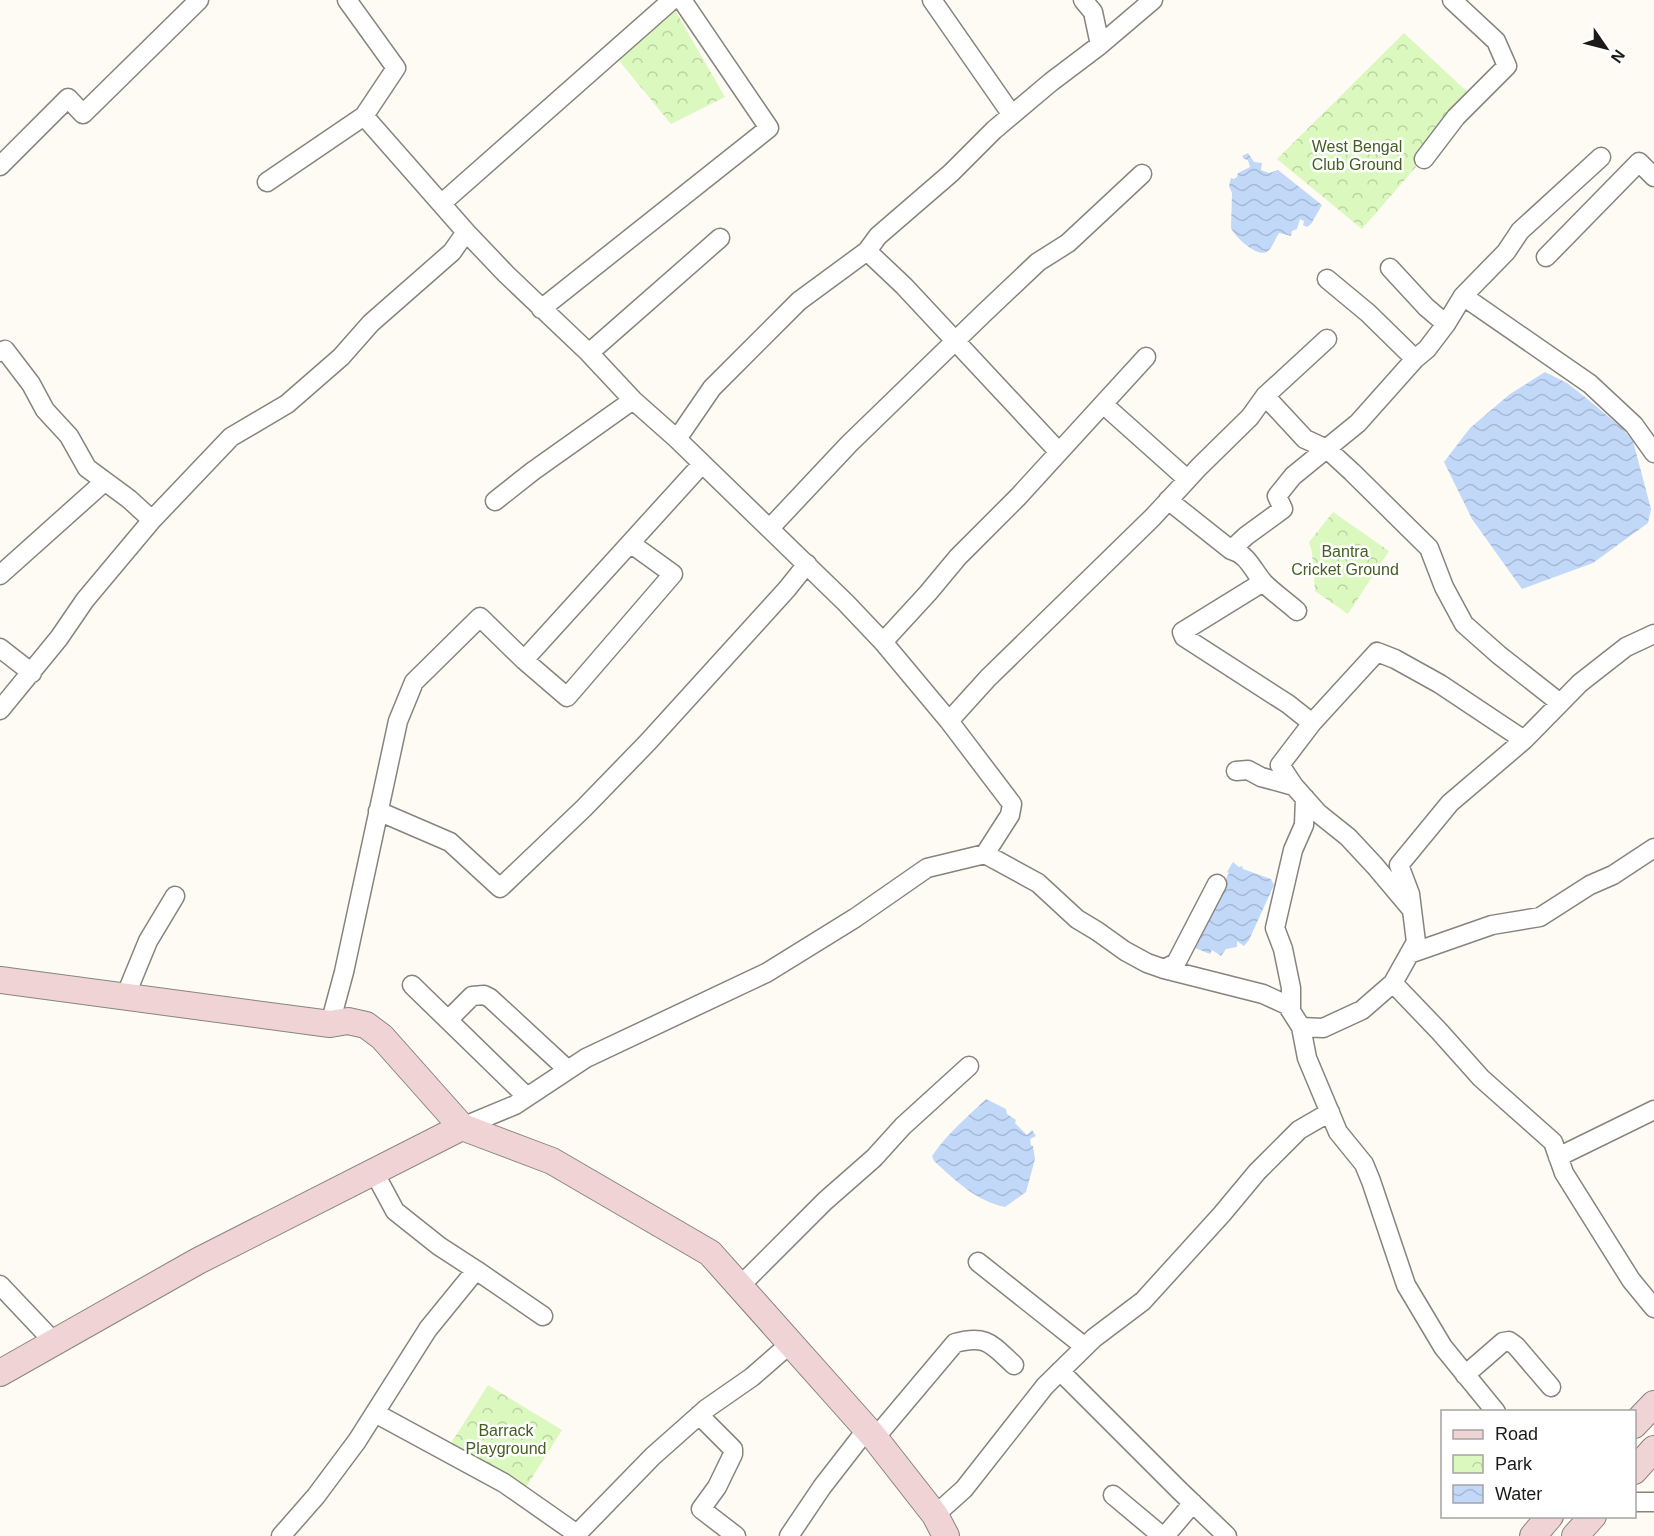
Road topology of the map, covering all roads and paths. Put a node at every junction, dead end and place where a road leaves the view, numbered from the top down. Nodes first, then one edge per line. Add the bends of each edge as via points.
1 (199, 0) edge
2 (346, 0) edge
3 (672, 0) edge
4 (682, 0) edge
5 (932, 0) edge
6 (1083, 0) edge
7 (1154, 0) edge
8 (1452, 0) edge
9 (1100, 45) junction
10 (1012, 114) junction
11 (364, 116) junction
12 (1601, 157) dead end
13 (1424, 159) dead end
14 (0, 166) edge
15 (1142, 174) dead end
16 (1654, 177) edge
17 (267, 182) dead end
18 (442, 202) junction
19 (466, 232) junction
20 (720, 238) dead end
21 (867, 251) junction
22 (1546, 257) dead end
23 (1390, 268) dead end
24 (1327, 279) dead end
25 (1463, 296) junction
26 (541, 309) junction
27 (1446, 324) junction
28 (1327, 339) dead end
29 (954, 342) junction
30 (0, 352) edge
31 (589, 353) junction
32 (1146, 357) dead end
33 (1415, 359) junction
34 (1264, 396) junction
35 (633, 400) junction
36 (1103, 404) junction
37 (677, 439) junction
38 (1327, 449) junction
39 (1058, 451) junction
40 (1654, 453) edge
41 (702, 464) junction
42 (1187, 479) junction
43 (104, 482) junction
44 (1168, 500) junction
45 (495, 501) dead end
46 (152, 519) junction
47 (770, 528) junction
48 (630, 543) junction
49 (1231, 550) junction
50 (807, 564) junction
51 (0, 575) edge
52 (1263, 582) junction
53 (1297, 610) dead end
54 (1654, 634) edge
55 (883, 642) junction
56 (0, 648) edge
57 (524, 660) junction
58 (32, 673) junction
59 (1560, 703) junction
60 (0, 710) edge
61 (949, 721) junction
62 (1312, 723) junction
63 (1524, 740) junction
64 (1236, 771) dead end
65 (1299, 792) junction
66 (378, 812) junction
67 (1654, 848) edge
68 (985, 854) junction
69 (1217, 885) dead end
70 (175, 896) dead end
71 (1412, 910) junction
72 (1409, 954) junction
73 (1164, 969) junction
74 (0, 980) edge
75 (1393, 983) junction
76 (412, 985) dead end
77 (126, 997) junction
78 (1291, 1011) junction
79 (449, 1020) junction
80 (330, 1024) junction
81 (1301, 1027) junction
82 (969, 1066) dead end
83 (568, 1070) junction
84 (528, 1097) junction
85 (1654, 1110) edge
86 (1330, 1112) junction
87 (462, 1127) junction
88 (1558, 1157) junction
89 (374, 1172) junction
90 (978, 1262) dead end
91 (476, 1269) junction
92 (0, 1285) edge
93 (740, 1286) junction
94 (1654, 1308) edge
95 (543, 1316) dead end
96 (54, 1342) junction
97 (791, 1343) junction
98 (1085, 1347) junction
99 (1014, 1365) dead end
100 (1060, 1371) junction
101 (0, 1373) edge
102 (1465, 1375) junction
103 (1551, 1387) dead end
104 (1654, 1404) edge
105 (1494, 1410) edge
106 (375, 1413) junction
107 (699, 1414) junction
108 (1636, 1424) edge
109 (871, 1433) junction
110 (1654, 1449) edge
111 (1636, 1470) edge
112 (1113, 1495) dead end
113 (1636, 1502) edge
114 (1654, 1502) edge
115 (1192, 1503) junction
116 (1548, 1518) edge
117 (1570, 1518) edge
118 (1591, 1518) edge
119 (944, 1531) edge
120 (576, 1535) edge
121 (281, 1536) edge
122 (736, 1536) edge
123 (789, 1536) edge
124 (1163, 1536) edge
125 (1227, 1536) edge
126 (1533, 1536) edge
127 (1575, 1536) edge

1 - 14 street via 83,114 68,98
2 - 11 street via 396,68
3 - 18 street
4 - 26 street via 769,128
5 - 10 street
6 - 9 street via 1093,12
7 - 9 street
8 - 13 street via 1496,41 1507,66 1456,117
9 - 10 street
10 - 21 street via 878,236
11 - 17 street
11 - 18 street
12 - 25 street via 1520,231 1506,252
15 - 29 street via 1068,243 1038,262
16 - 22 street via 1639,162
18 - 19 street
19 - 26 street
19 - 46 street via 452,252 371,323 341,357 287,405 231,437
20 - 31 street
21 - 29 street
21 - 37 street via 800,301 760,339 712,388
23 - 27 street
24 - 33 street
25 - 27 street
25 - 40 street via 1590,384 1634,425
26 - 31 street
27 - 33 street
28 - 34 street
29 - 39 street
29 - 47 street
30 - 43 street via 5,350 45,410 69,436 87,468
31 - 35 street
32 - 36 street
33 - 38 street via 1358,423
34 - 38 street via 1305,439
34 - 42 street via 1250,417
35 - 37 street
35 - 45 street
36 - 39 street
36 - 42 street
37 - 41 street
38 - 49 street via 1293,476 1277,496 1283,509
38 - 59 street via 1429,549 1464,624
39 - 55 street
41 - 47 street
41 - 48 street
42 - 44 street
43 - 46 street
43 - 51 street
44 - 49 street
44 - 61 street
46 - 58 street via 84,600
47 - 50 street
48 - 57 street
48 - 57 street via 673,574 567,697
49 - 52 street via 1253,565
50 - 55 street
50 - 66 street via 648,742 500,888 450,842
52 - 53 street
52 - 62 street via 1182,632
54 - 59 street via 1626,647
55 - 61 street
56 - 58 street
57 - 66 street via 480,616 442,652 414,682 402,712
58 - 60 street
59 - 63 street
61 - 68 street via 1012,804 1010,815
62 - 63 street via 1377,652 1440,684
62 - 65 street via 1280,765
63 - 71 street via 1450,803 1399,865
64 - 65 street via 1248,770
65 - 71 street via 1348,837
65 - 78 street via 1304,825 1293,850 1275,928 1291,988
66 - 80 street
67 - 72 street via 1540,917 1491,925
68 - 73 street via 1038,883 1077,919 1125,951
68 - 83 street via 927,868 766,973 606,1048
69 - 73 street via 1176,963
70 - 77 street via 148,941
71 - 72 street via 1416,942
72 - 75 street
73 - 78 street via 1263,994 1287,1005
74 - 77 main road
75 - 81 street via 1362,1010 1323,1028
75 - 88 street via 1481,1078 1553,1142
76 - 79 street
77 - 80 main road
78 - 81 street
79 - 83 street via 472,996 484,995
79 - 84 street
80 - 87 main road via 366,1025 382,1037
81 - 86 street via 1307,1058
82 - 93 street
83 - 84 street
84 - 87 street
85 - 88 street
86 - 98 street via 1299,1130 1143,1301
86 - 102 street via 1338,1132 1368,1172 1406,1285 1443,1347
87 - 89 main road
87 - 93 main road via 552,1161 710,1253
88 - 94 street via 1563,1173 1631,1280
89 - 91 street via 395,1211
89 - 96 main road via 198,1261
90 - 98 street
91 - 95 street
91 - 106 street via 428,1329
92 - 96 street
93 - 97 main road
96 - 101 main road
97 - 107 street via 752,1377
97 - 109 main road
98 - 100 street
99 - 109 street via 992,1344 980,1339 955,1343
100 - 115 street
100 - 119 street via 964,1489
102 - 103 street via 1509,1341
102 - 105 street
104 - 108 main road
106 - 120 street via 504,1483
106 - 121 street via 316,1496
107 - 120 street
107 - 122 street via 733,1449 717,1487 701,1509
109 - 119 main road
109 - 123 street via 822,1487
110 - 111 main road
112 - 124 street
113 - 114 street
115 - 124 street
115 - 125 street
116 - 126 main road
117 - 127 street
118 - 127 main road

